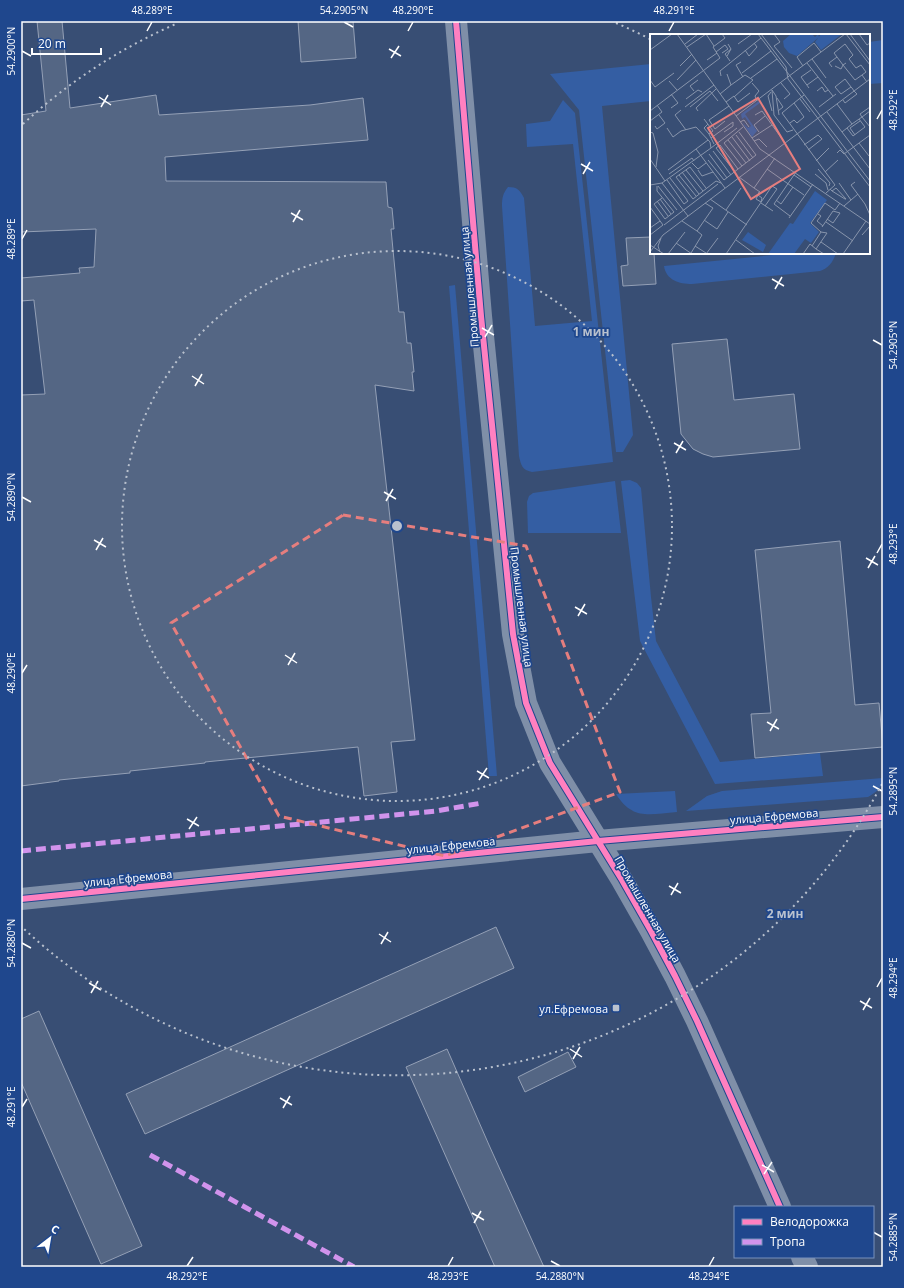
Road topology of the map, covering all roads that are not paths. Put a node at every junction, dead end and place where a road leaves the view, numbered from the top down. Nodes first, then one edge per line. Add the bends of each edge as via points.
1 (456, 21) edge
2 (883, 817) edge
3 (598, 841) junction
4 (21, 899) edge
5 (780, 1206) edge
6 (802, 1258) edge
7 (807, 1267) edge

1 - 3 street, Промышленная улица via 481,316 513,634 526,703 550,763
2 - 3 street, улица Ефремова
3 - 4 street, улица Ефремова
3 - 5 street, Промышленная улица via 675,976
6 - 7 street

